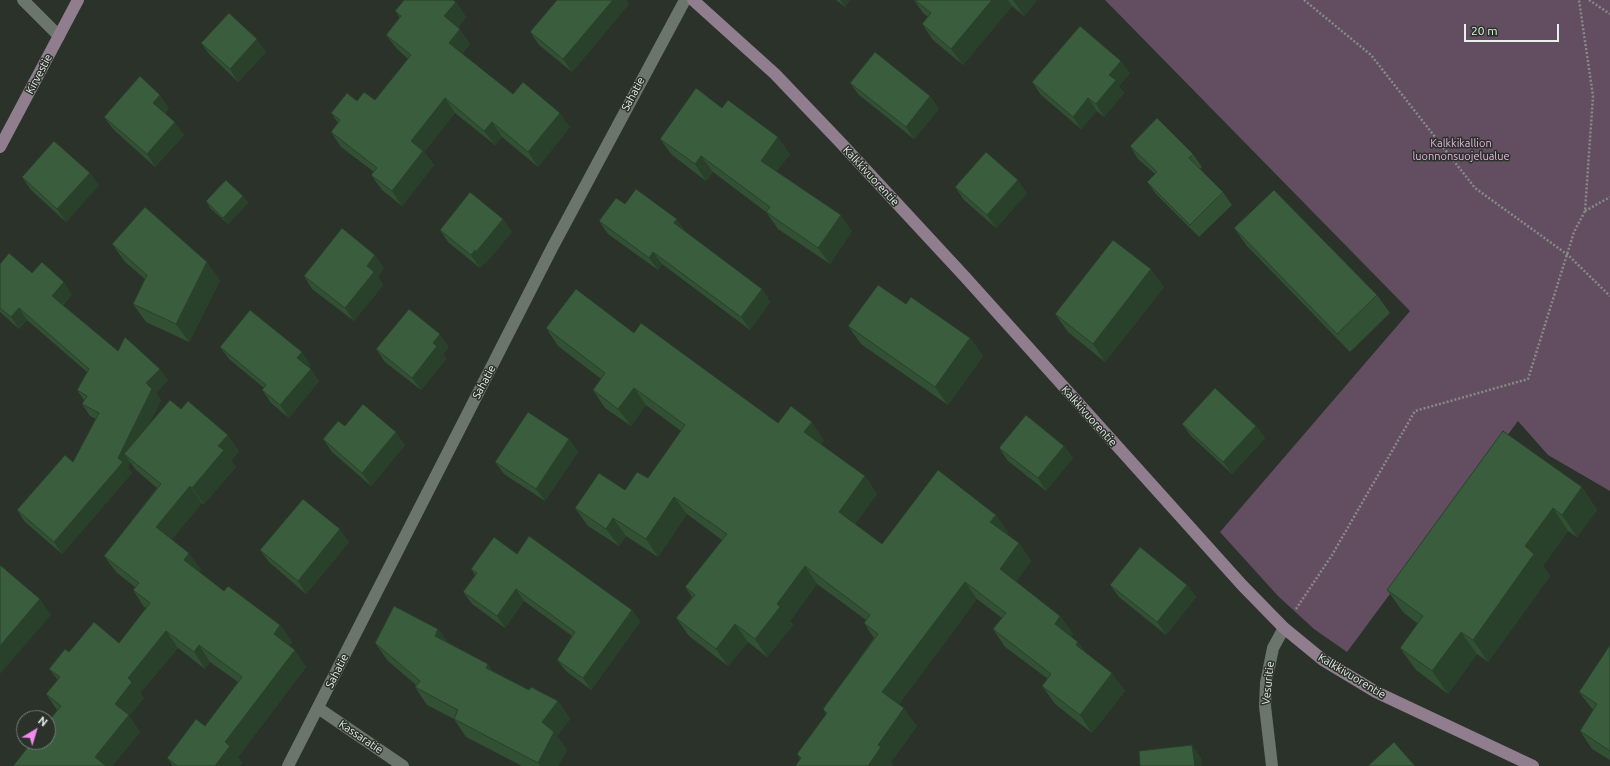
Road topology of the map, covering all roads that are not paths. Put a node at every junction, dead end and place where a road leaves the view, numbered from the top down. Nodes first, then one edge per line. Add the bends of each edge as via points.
1 (23, 0) edge
2 (78, 0) edge
3 (685, 0) edge
4 (693, 0) edge
5 (59, 36) junction
6 (0, 147) edge
7 (1284, 628) junction
8 (318, 708) junction
9 (288, 766) edge
10 (403, 766) edge
11 (1272, 766) edge
12 (1534, 766) edge

1 - 5 street
2 - 5 street, Kirvestie
3 - 8 street, Sahatie via 552,248
4 - 7 street, Kalkkivuorentie via 775,74 840,142 966,278 1237,580
5 - 6 street, Kirvestie
7 - 11 street, Vesuritie via 1273,648 1266,683 1265,706
7 - 12 street, Kalkkivuorentie via 1323,660 1376,692
8 - 9 street, Sahatie
8 - 10 street, Kassaratie

